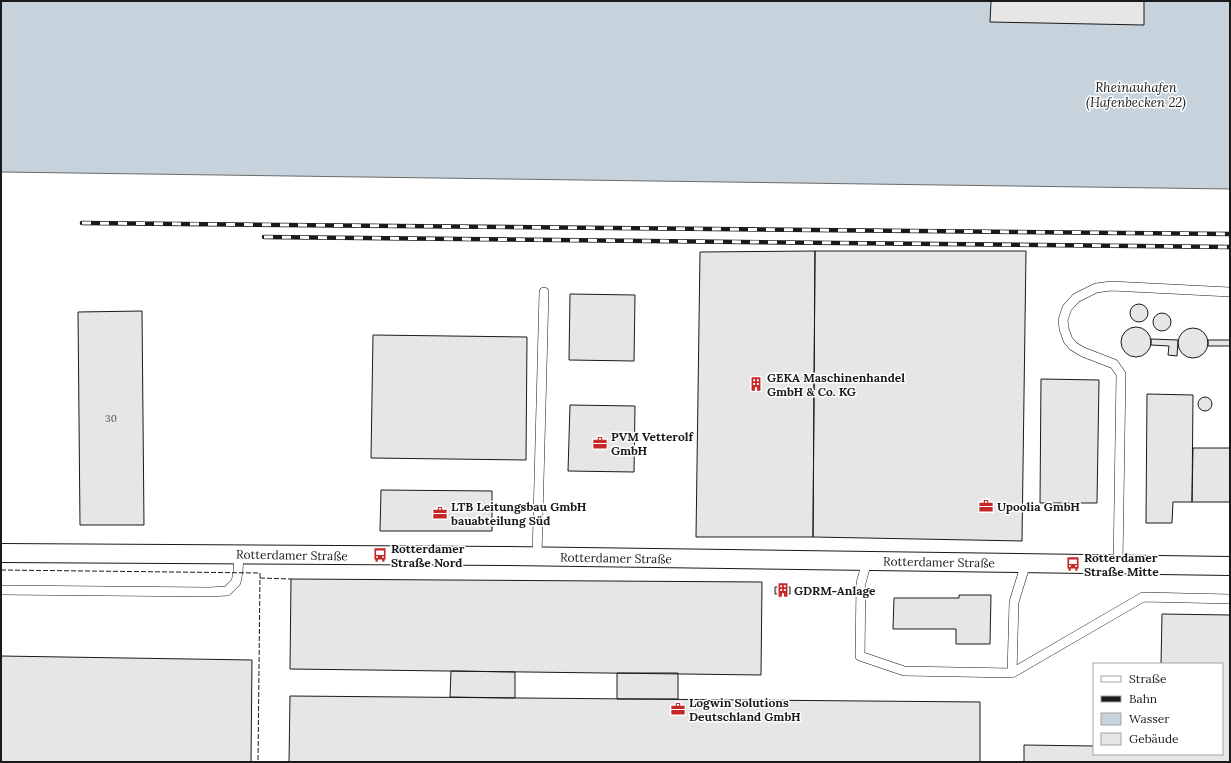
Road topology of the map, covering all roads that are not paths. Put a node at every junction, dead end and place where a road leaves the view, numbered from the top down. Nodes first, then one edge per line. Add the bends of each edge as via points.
1 (544, 292) dead end
2 (1230, 292) edge
3 (1, 553) edge
4 (239, 554) junction
5 (537, 556) junction
6 (867, 561) junction
7 (1026, 564) junction
8 (1118, 565) junction
9 (1230, 566) edge
10 (1, 590) edge
11 (1230, 599) edge
12 (1012, 673) junction

1 - 5 lane
2 - 8 lane via 1111,286 1084,293 1067,308 1063,320 1068,340 1073,346 1114,364 1121,374
3 - 4 street, Rotterdamer Straße
4 - 5 street, Rotterdamer Straße
4 - 10 lane via 236,582 227,591
5 - 6 street, Rotterdamer Straße
6 - 7 street, Rotterdamer Straße
6 - 12 lane via 861,583 860,656 904,671
7 - 8 street, Rotterdamer Straße
7 - 12 lane via 1014,602
8 - 9 street, Rotterdamer Straße
11 - 12 lane via 1143,597

